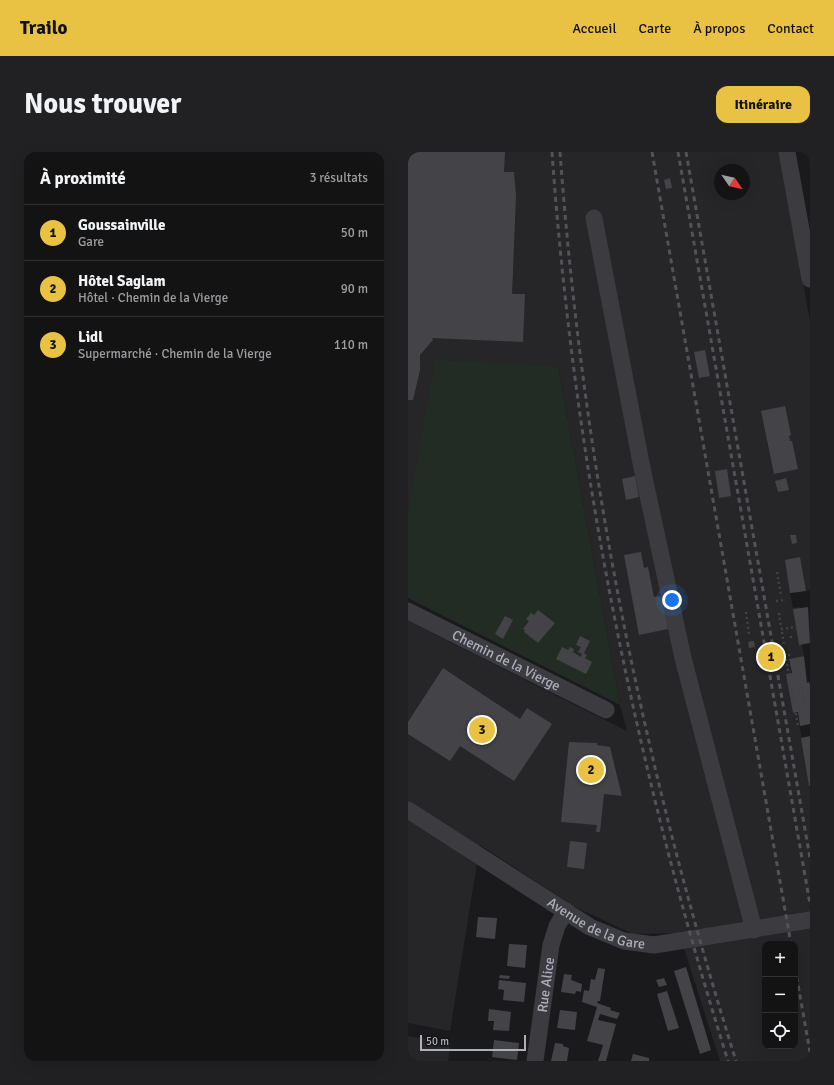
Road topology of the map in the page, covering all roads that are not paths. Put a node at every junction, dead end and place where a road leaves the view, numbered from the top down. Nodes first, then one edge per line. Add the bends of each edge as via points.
1 (787, 152) edge
2 (594, 218) dead end
3 (810, 279) edge
4 (408, 611) edge
5 (606, 710) dead end
6 (408, 810) edge
7 (566, 911) junction
8 (810, 920) edge
9 (754, 930) junction
10 (536, 1061) edge

1 - 3 street
2 - 9 street via 640,463 682,658
4 - 5 street, Chemin de la Vierge
6 - 7 street, Avenue de la Gare
7 - 9 street, Avenue de la Gare via 602,933 640,944 654,945
7 - 10 street, Rue Alice via 557,926 551,945
8 - 9 street, Avenue de la Gare

